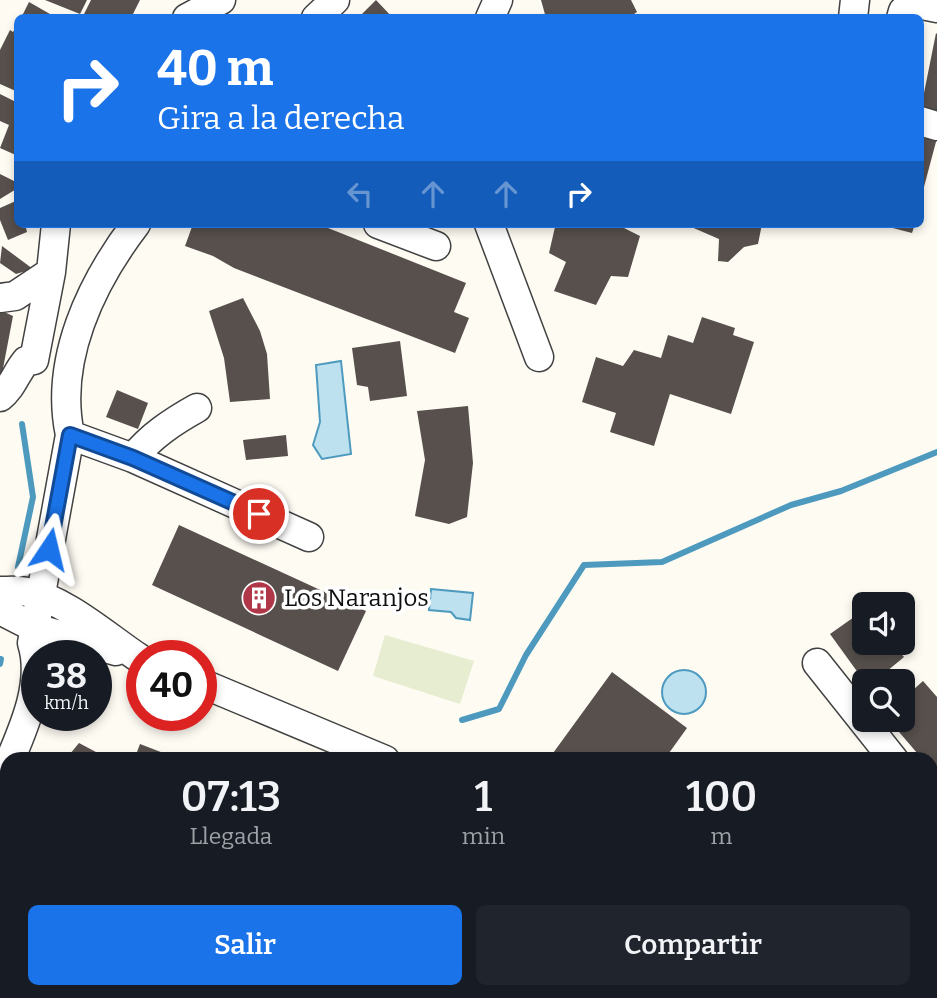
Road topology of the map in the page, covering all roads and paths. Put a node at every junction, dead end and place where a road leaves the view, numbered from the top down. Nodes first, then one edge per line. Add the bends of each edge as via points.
1 (221, 0) edge
2 (335, 0) edge
3 (937, 8) edge
4 (195, 14) edge
5 (320, 14) edge
6 (902, 14) edge
7 (56, 228) edge
8 (133, 228) edge
9 (389, 228) edge
10 (491, 228) edge
11 (436, 246) dead end
12 (51, 272) junction
13 (0, 298) edge
14 (540, 357) dead end
15 (34, 360) junction
16 (67, 383) junction
17 (0, 397) edge
18 (197, 408) dead end
19 (70, 435) junction
20 (133, 458) junction
21 (309, 537) dead end
22 (0, 591) edge
23 (41, 596) junction
24 (0, 610) edge
25 (35, 628) junction
26 (126, 649) edge
27 (126, 654) edge
28 (817, 663) dead end
29 (217, 690) edge
30 (13, 752) edge
31 (366, 752) edge
32 (888, 752) edge

1 - 4 street
2 - 5 street
3 - 6 street via 916,4
7 - 12 street
8 - 16 street via 103,271 85,311
9 - 11 street
10 - 14 street
12 - 13 street via 15,296
12 - 15 street
15 - 16 street
15 - 17 street via 26,361
16 - 19 street via 65,411
18 - 20 street via 167,425
19 - 20 street
19 - 23 street
20 - 21 street
22 - 23 street
23 - 25 street
23 - 26 street
24 - 25 street
25 - 27 street
25 - 30 street via 30,709
28 - 32 street
29 - 31 street

